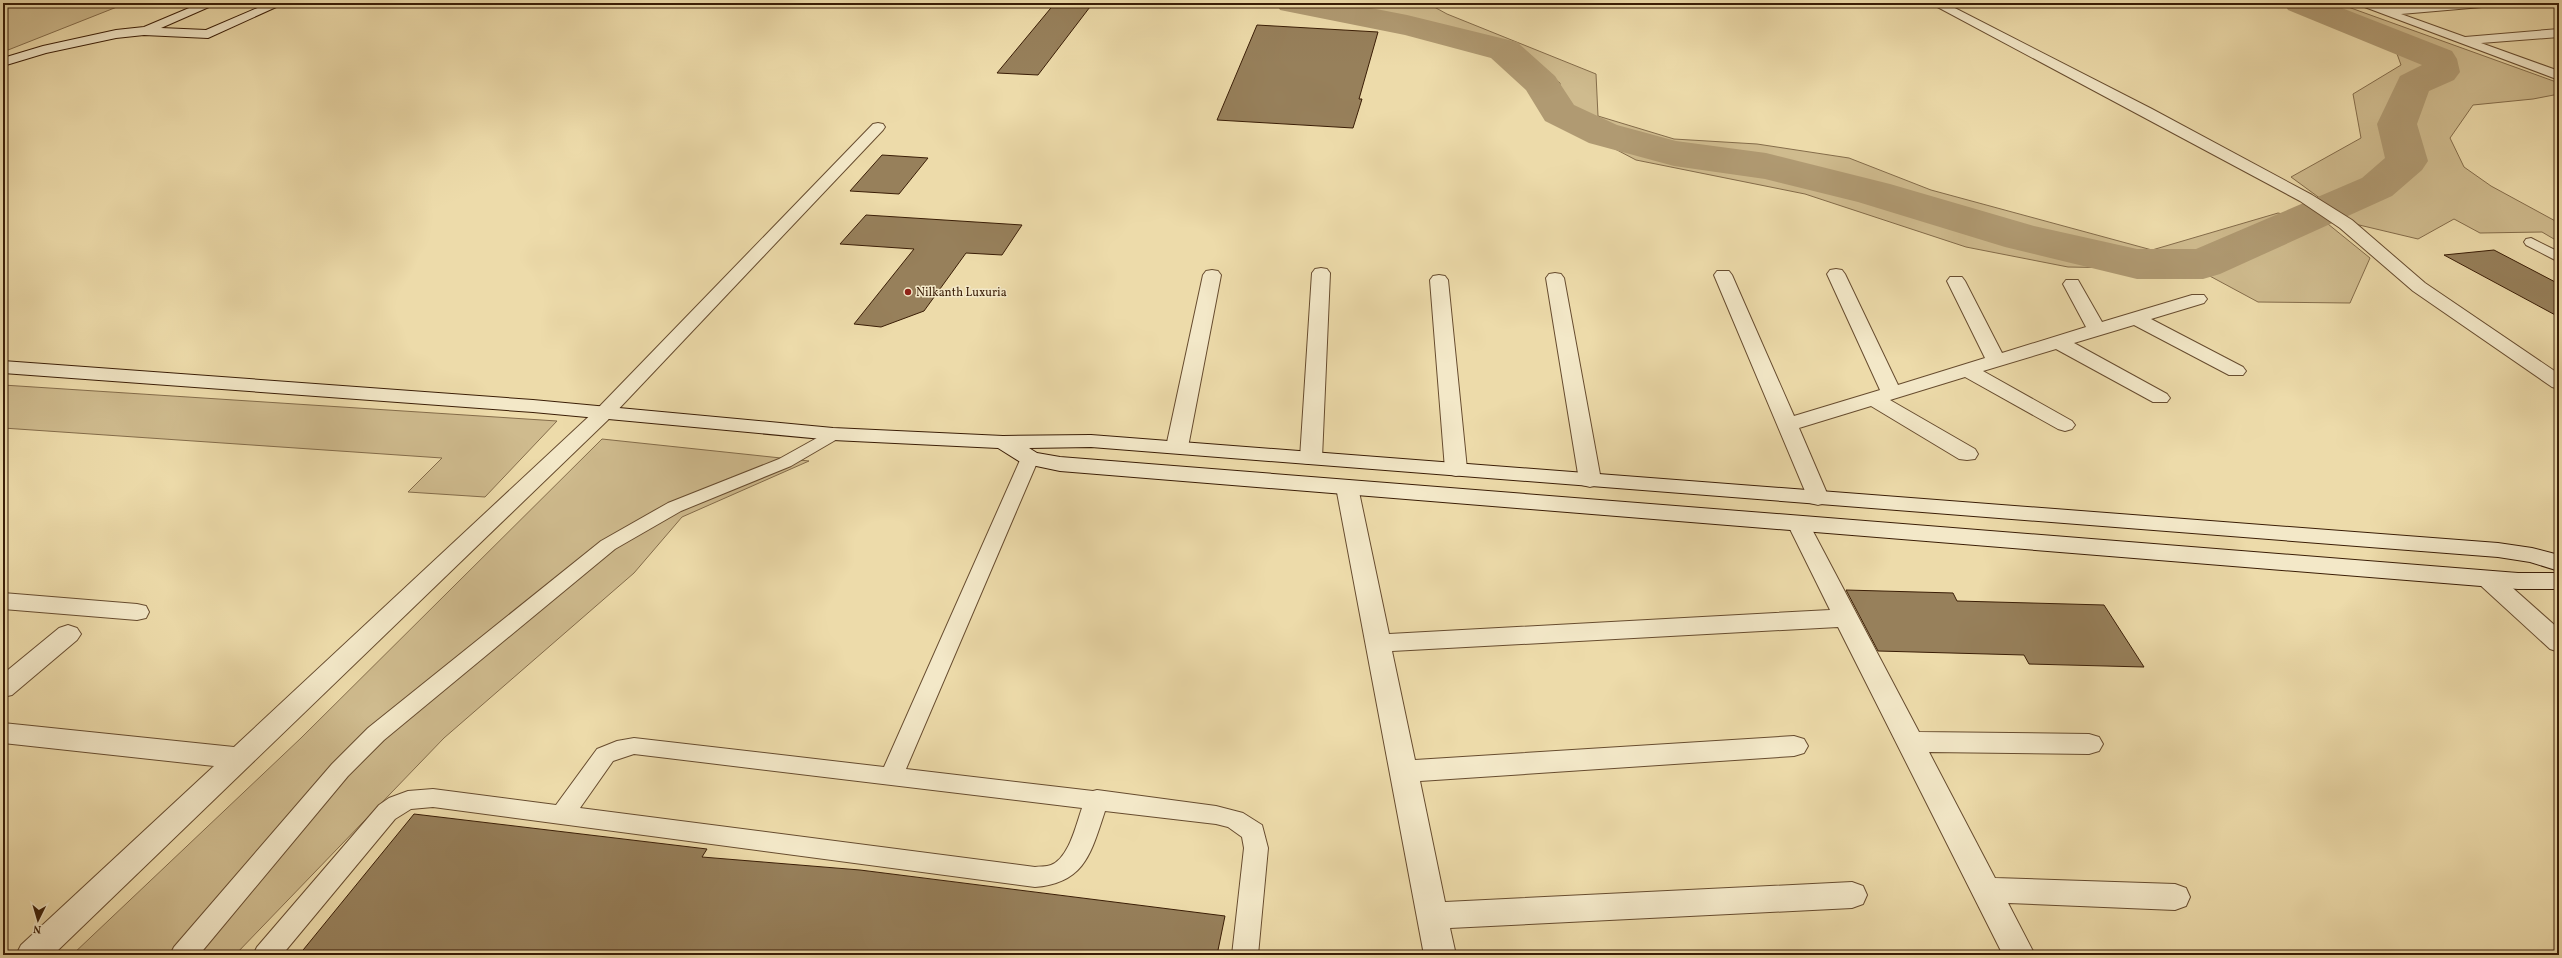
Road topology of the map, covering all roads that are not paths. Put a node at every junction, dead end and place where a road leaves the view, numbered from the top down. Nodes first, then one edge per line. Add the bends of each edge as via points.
1 (212, 3) edge
2 (279, 3) edge
3 (1936, 3) edge
4 (2360, 3) edge
5 (2482, 3) edge
6 (2383, 12) junction
7 (144, 31) junction
8 (2559, 33) edge
9 (2461, 40) junction
10 (3, 62) edge
11 (2556, 74) edge
12 (878, 127) dead end
13 (2531, 242) dead end
14 (2559, 258) edge
15 (1321, 273) dead end
16 (1836, 274) dead end
17 (1212, 275) dead end
18 (1723, 275) dead end
19 (1555, 278) dead end
20 (1439, 280) dead end
21 (1956, 281) dead end
22 (2072, 284) dead end
23 (2198, 299) dead end
24 (2135, 318) junction
25 (2097, 330) junction
26 (2058, 342) junction
27 (1996, 361) junction
28 (3, 367) edge
29 (1967, 370) junction
30 (2236, 371) dead end
31 (2559, 383) edge
32 (1883, 396) junction
33 (2160, 398) dead end
34 (605, 412) junction
35 (1787, 425) junction
36 (2066, 425) dead end
37 (833, 434) junction
38 (1003, 442) junction
39 (1177, 447) junction
40 (1967, 454) dead end
41 (1030, 458) junction
42 (1311, 458) junction
43 (1456, 469) junction
44 (1590, 480) junction
45 (1347, 487) junction
46 (1818, 498) junction
47 (1798, 523) junction
48 (2559, 564) edge
49 (2488, 579) junction
50 (2559, 581) edge
51 (3, 601) edge
52 (137, 612) dead end
53 (1845, 618) junction
54 (68, 634) dead end
55 (1378, 643) junction
56 (2559, 643) edge
57 (3, 688) edge
58 (3, 733) edge
59 (1909, 742) junction
60 (2089, 744) dead end
61 (1794, 746) dead end
62 (240, 758) junction
63 (1404, 770) junction
64 (892, 775) junction
65 (1097, 799) junction
66 (562, 814) junction
67 (1986, 890) junction
68 (1852, 895) dead end
69 (2174, 896) dead end
70 (1432, 916) junction
71 (32, 955) edge
72 (183, 955) edge
73 (266, 955) edge
74 (1245, 955) edge
75 (1440, 955) edge
76 (2019, 955) edge

1 - 7 street
2 - 7 street via 208,34
3 - 31 street via 2154,115 2306,198 2346,224 2415,284
4 - 6 street
5 - 6 street
6 - 9 street
7 - 10 street via 91,38
8 - 9 street
9 - 11 street
12 - 34 street
13 - 14 lane
15 - 42 street
16 - 32 street
17 - 39 street
18 - 35 street
19 - 44 street
20 - 43 street
21 - 27 street
22 - 25 street
23 - 24 street
24 - 25 street
24 - 30 street
25 - 26 street
26 - 27 street
26 - 33 street
27 - 29 street
28 - 34 street
29 - 32 street
29 - 36 street
32 - 35 street
32 - 40 street
34 - 37 street
34 - 62 street
35 - 46 street
37 - 38 street
37 - 72 lane via 812,451 794,460 696,497 648,520 608,545 376,734 340,770
38 - 39 street via 1090,441
38 - 41 street
39 - 42 street
41 - 45 street via 1060,464
41 - 64 lane
42 - 43 street
43 - 44 street
44 - 46 street
45 - 47 street
45 - 55 street
46 - 48 street via 2498,550 2532,555
47 - 49 street
47 - 53 street
49 - 50 street
49 - 56 street
51 - 52 street
53 - 55 street
53 - 59 street
54 - 57 street
55 - 63 street
58 - 62 street
59 - 60 street
59 - 67 street
61 - 63 street
62 - 71 street
63 - 70 street
64 - 65 lane
64 - 66 lane via 634,746 617,749 605,755
65 - 66 lane via 1068,864 1050,876 1035,877
65 - 74 lane via 1216,815 1235,820 1252,832 1256,848
66 - 73 lane via 433,798 414,798 398,803 387,812
67 - 69 street
67 - 76 street
68 - 70 street
70 - 75 street

